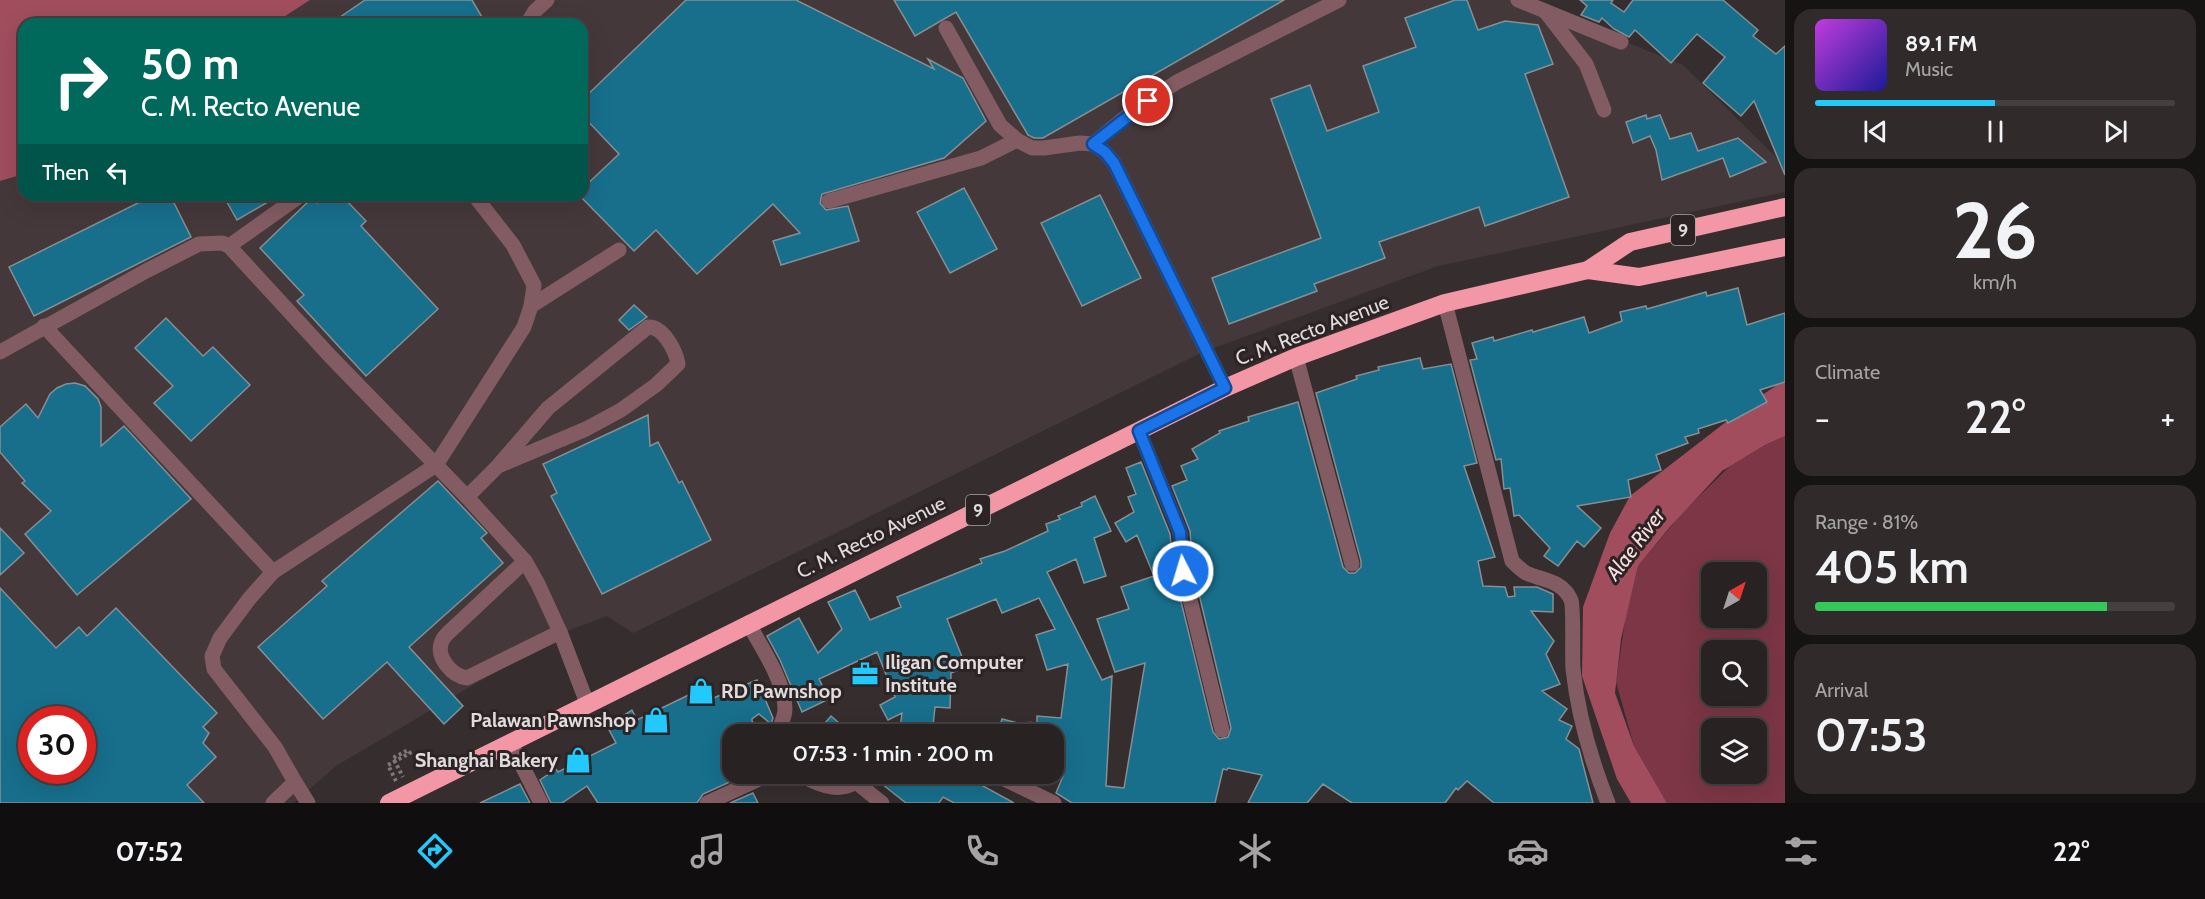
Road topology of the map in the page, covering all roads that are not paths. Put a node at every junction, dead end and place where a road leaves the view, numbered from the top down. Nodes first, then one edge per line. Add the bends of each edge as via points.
1 (547, 0) edge
2 (1339, 0) edge
3 (1518, 0) edge
4 (1545, 11) junction
5 (531, 18) edge
6 (946, 28) dead end
7 (1621, 42) dead end
8 (1604, 110) dead end
9 (1017, 140) junction
10 (1093, 144) junction
11 (293, 201) edge
12 (479, 201) edge
13 (829, 201) dead end
14 (1785, 207) edge
15 (229, 246) junction
16 (1785, 247) edge
17 (620, 250) dead end
18 (1588, 270) junction
19 (1445, 303) junction
20 (531, 306) junction
21 (44, 326) junction
22 (0, 352) edge
23 (1296, 357) junction
24 (1225, 388) junction
25 (1139, 431) junction
26 (436, 465) junction
27 (498, 466) junction
28 (467, 497) junction
29 (525, 561) junction
30 (1352, 564) dead end
31 (273, 572) junction
32 (748, 623) junction
33 (560, 632) junction
34 (587, 703) junction
35 (780, 724) edge
36 (1222, 730) dead end
37 (510, 742) junction
38 (295, 782) junction
39 (748, 784) edge
40 (818, 784) edge
41 (849, 784) edge
42 (865, 784) edge
43 (1029, 784) edge
44 (273, 803) edge
45 (308, 803) edge
46 (388, 803) edge
47 (541, 803) edge
48 (707, 803) edge
49 (882, 803) edge
50 (1054, 803) edge
51 (1608, 803) edge

1 - 5 street
2 - 10 street via 1178,82 1133,111
3 - 4 street
4 - 7 street
4 - 8 street via 1586,64
6 - 9 street via 1000,124
9 - 10 street via 1044,148 1080,142
9 - 13 street via 981,158
10 - 24 street via 1114,163
11 - 15 street
12 - 20 street via 513,245 534,285
14 - 18 highway, C. M. Recto Avenue / 9 via 1630,242
15 - 21 street via 199,244
15 - 26 street
16 - 18 highway, C. M. Recto Avenue / 9 via 1639,277
17 - 20 street
18 - 19 highway, C. M. Recto Avenue / 9
19 - 23 highway, C. M. Recto Avenue / 9
19 - 51 street via 1512,561 1525,572 1559,584 1572,602 1573,670 1580,713 1592,763
20 - 26 street via 524,327
21 - 22 street
21 - 31 street
23 - 24 highway, C. M. Recto Avenue / 9
23 - 30 street
24 - 25 highway, C. M. Recto Avenue / 9
25 - 32 highway, C. M. Recto Avenue / 9
25 - 36 street via 1180,532 1183,571
26 - 28 street
26 - 31 street
27 - 27 street via 621,410 678,364 676,352 658,329 648,327 548,408
27 - 28 street
28 - 29 street
29 - 33 street
29 - 33 street via 441,641 447,666 467,678
31 - 38 street via 220,638 212,656 214,669 275,747
32 - 34 highway, C. M. Recto Avenue / 9
32 - 35 street via 784,697
33 - 34 street
34 - 37 highway, C. M. Recto Avenue / 9
37 - 46 highway, C. M. Recto Avenue / 9
37 - 47 street
38 - 44 street
38 - 45 street
39 - 48 street
40 - 41 street via 832,788
42 - 49 street
43 - 50 street

